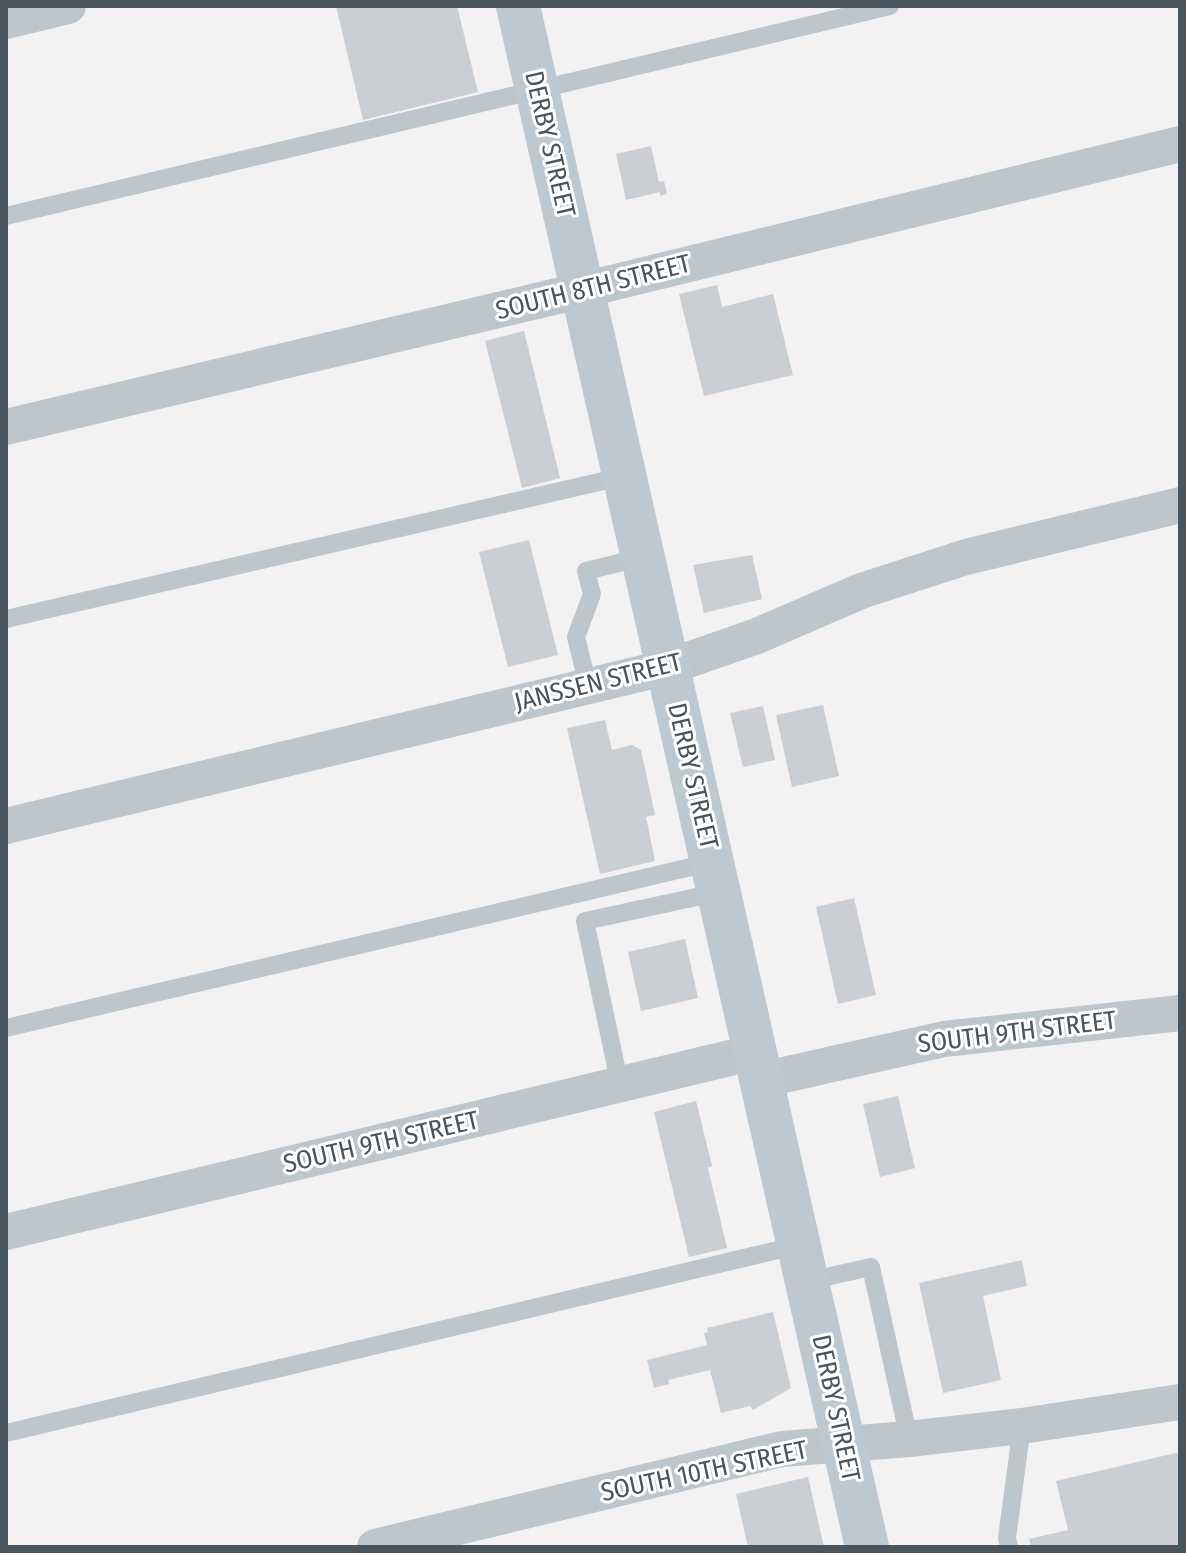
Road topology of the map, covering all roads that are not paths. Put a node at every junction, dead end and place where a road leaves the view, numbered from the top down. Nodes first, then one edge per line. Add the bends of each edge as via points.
1 (68, 6) edge
2 (518, 6) edge
3 (890, 6) edge
4 (6, 21) edge
5 (537, 89) junction
6 (1180, 144) edge
7 (6, 216) edge
8 (583, 290) junction
9 (6, 427) edge
10 (625, 476) junction
11 (1180, 505) edge
12 (643, 557) junction
13 (6, 619) edge
14 (668, 667) junction
15 (588, 686) junction
16 (6, 826) edge
17 (716, 877) junction
18 (1180, 1013) edge
19 (6, 1028) edge
20 (759, 1066) junction
21 (620, 1085) junction
22 (6, 1232) edge
23 (804, 1263) junction
24 (1180, 1402) edge
25 (1022, 1426) junction
26 (6, 1433) edge
27 (909, 1439) junction
28 (844, 1444) junction
29 (375, 1547) edge
30 (867, 1547) edge
31 (1009, 1547) edge

1 - 4 street
2 - 5 main road, DERBY STREET
3 - 5 lane
5 - 7 lane
5 - 8 main road, DERBY STREET
6 - 8 street, SOUTH 8TH STREET
8 - 9 street, SOUTH 8TH STREET
8 - 10 main road, DERBY STREET
10 - 12 main road, DERBY STREET
10 - 13 lane
11 - 14 street, JANSSEN STREET via 951,562 861,591
12 - 14 main road, DERBY STREET
12 - 15 lane via 586,571 592,594 576,637
14 - 15 street, JANSSEN STREET
14 - 17 main road, DERBY STREET
15 - 16 street, JANSSEN STREET
17 - 19 lane
17 - 20 main road, DERBY STREET
17 - 21 lane via 585,921
18 - 20 street, SOUTH 9TH STREET
20 - 21 street, SOUTH 9TH STREET
20 - 23 main road, DERBY STREET
21 - 22 street, SOUTH 9TH STREET
23 - 26 lane
23 - 27 lane via 871,1267
23 - 28 main road, DERBY STREET
24 - 25 street, SOUTH 10TH STREET
25 - 27 street, SOUTH 10TH STREET
25 - 31 lane
27 - 28 street, SOUTH 10TH STREET
28 - 29 street, SOUTH 10TH STREET via 782,1449
28 - 30 main road, DERBY STREET

